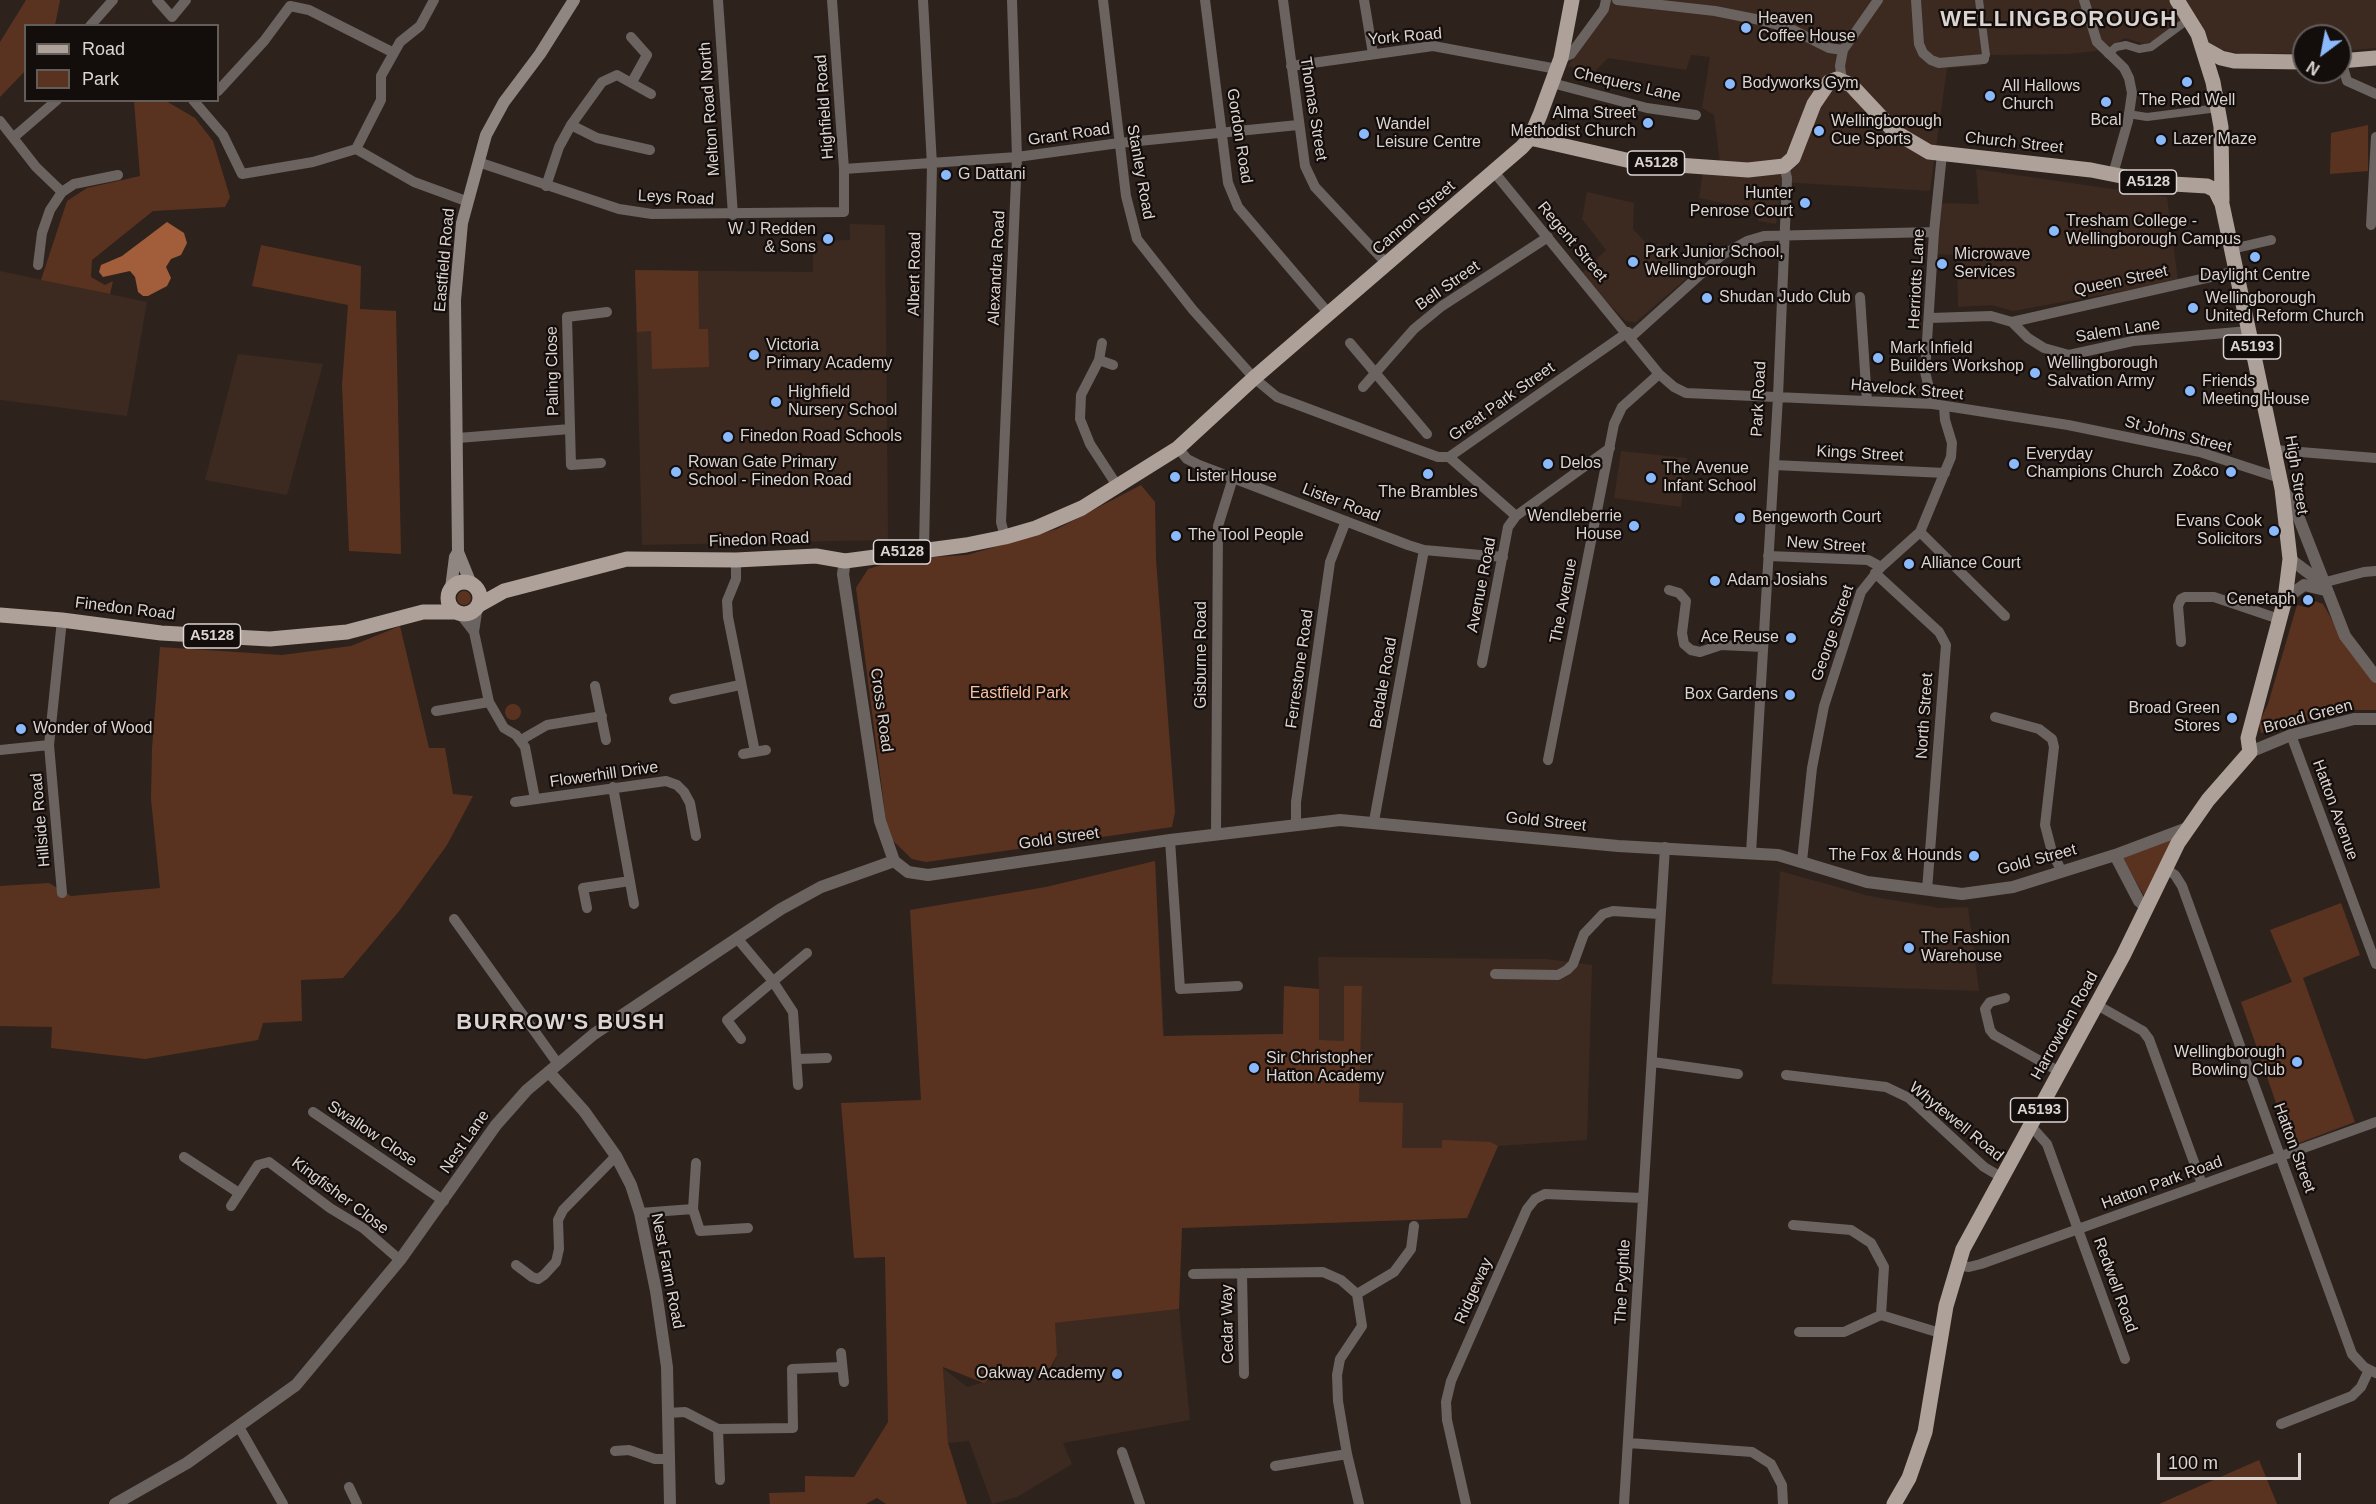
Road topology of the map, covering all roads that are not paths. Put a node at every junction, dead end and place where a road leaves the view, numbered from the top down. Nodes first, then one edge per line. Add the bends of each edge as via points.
1 (112, 0) edge
2 (157, 0) edge
3 (186, 0) edge
4 (434, 0) edge
5 (574, 0) edge
6 (718, 0) edge
7 (832, 0) edge
8 (923, 0) edge
9 (1012, 0) edge
10 (1103, 0) edge
11 (1205, 0) edge
12 (1283, 0) edge
13 (1364, 0) edge
14 (1572, 0) edge
15 (1606, 0) edge
16 (1617, 0) edge
17 (1878, 0) edge
18 (1916, 0) edge
19 (1979, 0) edge
20 (2084, 0) edge
21 (2177, 0) edge
22 (289, 3) edge
23 (312, 5) edge
24 (2190, 19) junction
25 (92, 24) edge
26 (631, 37) dead end
27 (2205, 49) junction
28 (1843, 50) junction
29 (394, 53) junction
30 (1373, 54) junction
31 (2108, 54) junction
32 (1984, 58) joint
33 (2376, 58) edge
34 (2352, 60) edge
35 (2234, 61) junction
36 (2292, 62) edge
37 (1291, 66) junction
38 (1557, 70) junction
39 (1842, 80) junction
40 (632, 82) junction
41 (2213, 82) junction
42 (2352, 83) edge
43 (219, 90) edge
44 (2376, 93) edge
45 (651, 94) dead end
46 (55, 102) edge
47 (205, 104) edge
48 (2218, 108) junction
49 (2128, 114) junction
50 (1696, 115) dead end
51 (0, 121) edge
52 (571, 124) junction
53 (1298, 124) junction
54 (1222, 134) junction
55 (14, 137) junction
56 (2376, 137) edge
57 (1530, 138) junction
58 (1119, 142) junction
59 (356, 149) junction
60 (650, 150) dead end
61 (1942, 154) junction
62 (1017, 157) junction
63 (478, 162) junction
64 (932, 165) junction
65 (2221, 165) junction
66 (1784, 166) junction
67 (844, 169) junction
68 (1494, 172) junction
69 (2113, 174) junction
70 (118, 175) dead end
71 (546, 186) junction
72 (2207, 186) junction
73 (62, 192) junction
74 (466, 201) junction
75 (2222, 204) junction
76 (2373, 205) edge
77 (844, 212) joint
78 (733, 215) junction
79 (2371, 225) dead end
80 (1934, 232) junction
81 (1548, 237) junction
82 (1785, 237) junction
83 (2271, 240) dead end
84 (2232, 249) junction
85 (38, 265) dead end
86 (1388, 265) junction
87 (2236, 271) junction
88 (1860, 297) dead end
89 (607, 312) dead end
90 (1330, 315) junction
91 (1930, 318) junction
92 (2012, 322) junction
93 (2249, 332) junction
94 (1630, 334) junction
95 (1350, 343) dead end
96 (1102, 344) dead end
97 (1100, 360) junction
98 (1113, 365) dead end
99 (1375, 372) junction
100 (1659, 374) junction
101 (1254, 378) junction
102 (1363, 387) dead end
103 (1778, 398) junction
104 (1868, 401) junction
105 (1939, 405) junction
106 (2068, 425) joint
107 (570, 429) junction
108 (1427, 434) dead end
109 (458, 438) junction
110 (1178, 448) junction
111 (1610, 448) junction
112 (2274, 450) junction
113 (1449, 457) junction
114 (2376, 458) edge
115 (601, 463) dead end
116 (1774, 465) junction
117 (1945, 473) junction
118 (1233, 478) junction
119 (2281, 484) junction
120 (1118, 487) junction
121 (1516, 516) junction
122 (1346, 521) junction
123 (1920, 531) junction
124 (1005, 537) junction
125 (924, 549) junction
126 (1424, 550) junction
127 (458, 552) junction
128 (1768, 556) junction
129 (1503, 557) junction
130 (2290, 559) junction
131 (736, 560) junction
132 (845, 561) junction
133 (1878, 570) junction
134 (2376, 571) edge
135 (474, 585) junction
136 (2324, 587) junction
137 (450, 589) junction
138 (1669, 590) dead end
139 (504, 591) junction
140 (2285, 599) junction
141 (478, 606) junction
142 (423, 612) junction
143 (458, 613) junction
144 (0, 615) edge
145 (2005, 616) dead end
146 (2278, 619) junction
147 (62, 620) junction
148 (474, 632) junction
149 (2181, 642) dead end
150 (1763, 647) junction
151 (1482, 663) dead end
152 (2376, 677) edge
153 (740, 685) junction
154 (595, 686) dead end
155 (674, 699) dead end
156 (489, 702) junction
157 (436, 711) dead end
158 (602, 716) junction
159 (1995, 717) dead end
160 (2376, 719) edge
161 (2291, 735) junction
162 (521, 740) junction
163 (606, 740) dead end
164 (49, 745) junction
165 (0, 750) edge
166 (2250, 752) junction
167 (743, 754) dead end
168 (1548, 760) dead end
169 (613, 787) junction
170 (535, 799) junction
171 (515, 802) dead end
172 (1374, 822) junction
173 (1296, 824) junction
174 (2187, 828) junction
175 (1216, 834) junction
176 (696, 836) dead end
177 (1170, 840) junction
178 (1665, 847) junction
179 (1751, 853) junction
180 (2115, 855) junction
181 (894, 861) junction
182 (1802, 861) junction
183 (2165, 868) junction
184 (2062, 872) junction
185 (630, 881) junction
186 (1927, 890) junction
187 (62, 893) dead end
188 (634, 904) dead end
189 (586, 908) dead end
190 (2147, 908) junction
191 (1659, 914) junction
192 (454, 919) dead end
193 (737, 938) junction
194 (807, 953) dead end
195 (2376, 963) edge
196 (1495, 974) dead end
197 (772, 980) junction
198 (1238, 986) dead end
199 (2005, 998) dead end
200 (2097, 1005) junction
201 (741, 1039) dead end
202 (827, 1058) dead end
203 (798, 1059) junction
204 (1653, 1062) junction
205 (553, 1068) junction
206 (2060, 1072) junction
207 (1738, 1074) dead end
208 (1786, 1076) dead end
209 (798, 1085) dead end
210 (313, 1112) dead end
211 (2376, 1122) edge
212 (2030, 1125) junction
213 (184, 1156) dead end
214 (616, 1156) junction
215 (2281, 1156) junction
216 (696, 1163) dead end
217 (2001, 1177) junction
218 (2202, 1184) junction
219 (239, 1193) junction
220 (1643, 1198) junction
221 (444, 1202) junction
222 (231, 1206) dead end
223 (693, 1209) junction
224 (640, 1213) junction
225 (1793, 1225) dead end
226 (1414, 1226) dead end
227 (748, 1228) dead end
228 (2079, 1229) junction
229 (400, 1260) junction
230 (1957, 1264) junction
231 (516, 1265) dead end
232 (1242, 1273) junction
233 (1193, 1274) dead end
234 (1357, 1294) junction
235 (1881, 1315) junction
236 (1799, 1332) dead end
237 (1941, 1333) junction
238 (841, 1353) dead end
239 (2125, 1359) dead end
240 (842, 1367) junction
241 (2372, 1372) edge
242 (1244, 1374) dead end
243 (844, 1382) dead end
244 (668, 1413) junction
245 (2281, 1424) dead end
246 (239, 1427) junction
247 (718, 1429) junction
248 (1629, 1443) junction
249 (615, 1451) dead end
250 (1122, 1452) dead end
251 (1347, 1454) junction
252 (668, 1459) junction
253 (1275, 1466) dead end
254 (720, 1480) dead end
255 (349, 1487) dead end
256 (115, 1504) edge
257 (282, 1504) edge
258 (357, 1504) edge
259 (670, 1504) edge
260 (1140, 1504) edge
261 (1359, 1504) edge
262 (1466, 1504) edge
263 (1624, 1504) edge
264 (1783, 1504) edge
265 (1894, 1504) edge

1 - 25 street
2 - 3 street via 172,16
4 - 29 street via 420,26 400,42
5 - 63 main road, Eastfield Road via 504,102 486,135
6 - 78 street, Melton Road North
7 - 67 street, Highfield Road
8 - 64 street, Albert Road
9 - 62 street, Alexandra Road
10 - 58 street, Stanley Road
11 - 54 street, Gordon Road
12 - 37 street, Thomas Street
13 - 30 street
14 - 38 main road, Cannon Street / A5128
15 - 38 street, Cannon Street via 1604,9
16 - 28 street via 1760,20
17 - 28 street
18 - 32 street via 1919,44 1931,60 1939,63
19 - 32 street
20 - 31 street via 2097,42
21 - 24 main road, A5193
22 - 23 street
22 - 43 street via 264,41
23 - 29 street
24 - 27 main road, A5193
24 - 31 street via 2151,47 2126,45
26 - 40 street via 647,55
27 - 35 main road
27 - 41 main road, A5193
28 - 39 street
29 - 59 street via 381,76 381,100
30 - 37 street, York Road
30 - 38 street, York Road via 1447,46
31 - 49 street via 2129,78 2132,93
33 - 34 main road
35 - 36 main road
35 - 41 main road via 2221,67
37 - 53 street, Thomas Street
38 - 50 street, Chequers Lane via 1647,108
38 - 57 main road, Cannon Street / A5128
39 - 61 main road, Church Street / A5128 via 1906,140
39 - 66 main road via 1829,82 1814,104 1793,158
40 - 45 street
40 - 52 street via 617,75 602,82
41 - 48 main road, A5193
42 - 44 street
46 - 55 street
47 - 59 street via 242,174 313,162
48 - 49 street via 2146,117
48 - 65 main road, High Street / A5193
49 - 69 street
51 - 55 street
52 - 60 street via 597,138
52 - 71 street
53 - 54 street, Grant Road
53 - 86 street, Thomas Street via 1305,166 1315,187
54 - 58 street, Grant Road
54 - 90 street, Gordon Road via 1228,183 1238,207
55 - 73 street via 36,167
56 - 76 street
57 - 66 main road, A5128 via 1635,162 1748,170
57 - 68 main road, Cannon Street / A5128
58 - 62 street, Grant Road
58 - 101 street, Stanley Road via 1137,239
59 - 74 street via 414,182
61 - 69 main road, Church Street / A5128
61 - 80 street, Herriotts Lane
62 - 64 street, Grant Road
62 - 124 street, Alexandra Road via 1001,522
63 - 71 street, Leys Road
63 - 74 main road, Eastfield Road
64 - 67 street, Grant Road
64 - 125 street, Albert Road
65 - 72 main road
65 - 75 main road, High Street / A5193
66 - 82 street, Park Road
67 - 77 street, Highfield Road
68 - 81 street, Regent Street
68 - 86 main road, Cannon Street / A5128
69 - 72 main road, Church Street / A5128 via 2156,183
70 - 73 street via 74,184
71 - 78 street, Leys Road via 641,213
72 - 75 main road, High Street / A5193 via 2215,190
73 - 85 street via 42,233
74 - 109 main road, Eastfield Road via 455,300
75 - 84 main road, High Street / A5193
76 - 79 street
77 - 78 street, Leys Road
80 - 82 street, Great Park Street
80 - 91 street, Herriotts Lane
81 - 94 street, Regent Street
81 - 99 street, Bell Street via 1442,306 1414,329
82 - 94 street, Great Park Street via 1764,236 1722,255
82 - 103 street, Park Road
83 - 84 street
84 - 87 main road, High Street / A5193
86 - 90 main road, Cannon Street / A5128
87 - 92 street, Queen Street
87 - 93 main road, High Street / A5193
88 - 104 street
89 - 107 street, Paling Close via 567,317
90 - 101 main road, Cannon Street / A5128
91 - 92 street via 1991,316
91 - 105 street, Herriotts Lane via 1925,372
92 - 93 street, Salem Lane via 2044,348 2069,355 2133,341
93 - 112 main road, High Street / A5193
94 - 100 street, Regent Street
94 - 113 street, Great Park Street
95 - 99 street
96 - 97 street
97 - 98 street
97 - 120 street via 1081,395 1080,419 1090,444
99 - 102 street, Bell Street
99 - 108 street
100 - 103 street, Havelock Street via 1686,393
100 - 111 street, The Avenue via 1622,407
101 - 110 main road, Finedon Road / A5128
101 - 113 street, Great Park Street via 1277,397 1416,450
103 - 104 street, Havelock Street
103 - 116 street, Park Road
104 - 105 street, Havelock Street
105 - 106 street, Havelock Street
105 - 117 street, George Street via 1952,443
106 - 119 street, St Johns Street via 2200,453
107 - 109 street, Paling Close
107 - 115 street, Paling Close via 571,465
109 - 127 main road, Eastfield Road
110 - 118 street, Lister Road via 1188,459
110 - 120 main road, Finedon Road / A5128
111 - 121 street
111 - 168 street, The Avenue
112 - 114 street
112 - 119 main road, High Street / A5193
113 - 121 street
116 - 117 street, Kings Street
116 - 128 street, Park Road
117 - 123 street, George Street
118 - 122 street, Lister Road
118 - 175 street, Gisburne Road via 1218,526
119 - 130 main road, High Street / A5193
119 - 136 street via 2293,503
120 - 124 main road, Finedon Road / A5128 via 1082,508
121 - 129 street, Avenue Road via 1508,527
122 - 126 street, Lister Road
122 - 173 street, Ferrestone Road via 1330,562
123 - 133 street, George Street
123 - 145 street
124 - 125 main road, Finedon Road / A5128
125 - 132 main road, Finedon Road / A5128
126 - 129 street, Lister Road
126 - 172 street, Bedale Road
127 - 135 main road, Eastfield Road
127 - 137 main road, Eastfield Road
128 - 133 street, New Street via 1868,560
128 - 150 street, Park Road
129 - 151 street, Avenue Road
130 - 136 street
130 - 140 main road, High Street / A5193
131 - 132 main road, Finedon Road / A5128 via 816,556
131 - 139 main road, Finedon Road / A5128 via 627,559
131 - 153 street via 728,617
132 - 181 street, Cross Road via 843,574 880,821
133 - 182 street, George Street via 1861,592 1824,706 1812,768
133 - 186 street, North Street via 1939,632 1946,645
134 - 136 street
135 - 137 main road via 462,582
135 - 139 main road, Finedon Road / A5128
135 - 141 main road via 480,595
136 - 140 street via 2304,585
136 - 152 street via 2345,636
137 - 142 main road, Finedon Road / A5128
137 - 143 main road via 449,605
138 - 150 street via 1686,601 1682,633 1684,644 1691,650 1700,652 1721,645
139 - 141 main road, Finedon Road / A5128
140 - 146 main road, High Street / A5193
141 - 143 main road via 470,613
141 - 148 street
142 - 143 main road, Finedon Road / A5128
142 - 147 main road, Finedon Road / A5128 via 347,632 270,639 160,633
143 - 148 street
144 - 147 main road, Finedon Road / A5128
146 - 149 street via 2214,597 2186,597 2178,606
146 - 166 main road, High Street / A5193 via 2248,738
147 - 164 street, Hillside Road
148 - 156 street
150 - 179 street, Park Road
153 - 155 street
153 - 167 street via 761,751
154 - 158 street
156 - 157 street
156 - 162 street via 504,728
158 - 162 street via 547,725
158 - 163 street
159 - 184 street via 2039,729 2052,739 2045,825
160 - 161 street, Broad Green via 2354,719
161 - 166 street, Broad Green
161 - 195 street, Hatton Avenue
162 - 170 street
164 - 165 street
164 - 187 street, Hillside Road
166 - 174 main road, Harrowden Road / A5193
169 - 170 street, Flowerhill Drive
169 - 176 street, Flowerhill Drive via 666,781 677,785 690,803
169 - 185 street
170 - 171 street, Flowerhill Drive
172 - 173 street, Gold Street
172 - 178 street, Gold Street
173 - 175 street, Gold Street
174 - 180 street, Gold Street
174 - 183 main road, Harrowden Road / A5193
175 - 177 street, Gold Street
177 - 181 street, Gold Street via 928,875 908,872
177 - 198 street via 1180,989
178 - 179 street, Gold Street
178 - 191 street, The Pyghtle
179 - 182 street, Gold Street
180 - 184 street, Gold Street
180 - 190 street via 2139,901
181 - 193 street, Nest Lane via 821,888
182 - 186 street, Gold Street via 1868,882
183 - 190 main road, Harrowden Road / A5193
183 - 215 street, Hatton Street via 2182,886
184 - 186 street, Gold Street via 2013,887 1962,894
185 - 188 street
185 - 189 street via 583,888
190 - 200 main road, Harrowden Road / A5193
191 - 196 street via 1603,914 1584,934 1568,970 1558,975
191 - 204 street, The Pyghtle
192 - 205 street
193 - 197 street
193 - 205 street, Nest Lane via 630,1007
194 - 197 street
197 - 201 street via 727,1020
197 - 203 street via 794,1014
199 - 206 street via 1990,1002 1985,1009 1989,1030
200 - 206 main road, Harrowden Road / A5193
200 - 218 street via 2143,1031 2149,1039
202 - 203 street
203 - 209 street
204 - 207 street
204 - 220 street, The Pyghtle
205 - 214 street, Nest Farm Road
205 - 221 street, Nest Lane via 496,1125
206 - 212 main road, Harrowden Road / A5193
208 - 217 street, Whytewell Road via 1894,1090 1909,1098 1984,1167
210 - 221 street, Swallow Close
211 - 215 street, Hatton Park Road
212 - 217 main road, Harrowden Road / A5193
212 - 228 street, Redwell Road via 2047,1144
213 - 219 street
214 - 224 street, Nest Farm Road
214 - 231 street via 563,1210 558,1220 556,1262 538,1279
215 - 218 street, Hatton Park Road
215 - 241 street, Hatton Street via 2352,1354
216 - 223 street
217 - 230 main road, Harrowden Road / A5193
218 - 228 street, Hatton Park Road
219 - 222 street, Kingfisher Close
219 - 229 street, Kingfisher Close via 258,1165 269,1162 363,1228
220 - 248 street, The Pyghtle
220 - 262 street, Ridgeway via 1545,1194 1527,1209 1451,1381 1446,1402
221 - 229 street, Nest Lane
223 - 224 street
223 - 227 street via 700,1231
224 - 244 street, Nest Farm Road via 663,1336
225 - 235 street via 1851,1230 1870,1243 1884,1267
226 - 234 street via 1411,1249 1394,1272
228 - 230 street, Hatton Park Road via 1974,1266
228 - 239 street, Redwell Road
229 - 246 street, Nest Lane via 296,1385
230 - 237 main road, Harrowden Road / A5193
232 - 233 street, Cedar Way
232 - 234 street, Cedar Way via 1323,1272 1341,1280
232 - 242 street, Cedar Way
234 - 251 street via 1362,1326 1340,1359 1337,1375
235 - 236 street via 1844,1332
235 - 237 street
237 - 265 main road, Harrowden Road / A5193 via 1925,1432 1909,1478
238 - 240 street
240 - 243 street
240 - 247 street via 792,1369 793,1428
241 - 245 street via 2352,1396
244 - 247 street via 685,1412
244 - 252 street, Nest Farm Road
246 - 256 street, Nest Lane
246 - 257 street
247 - 254 street
248 - 263 street, The Pyghtle
248 - 264 street via 1752,1452 1771,1464 1782,1485
249 - 252 street via 629,1450
250 - 260 street
251 - 253 street
251 - 261 street
252 - 259 street, Nest Farm Road
255 - 258 street

